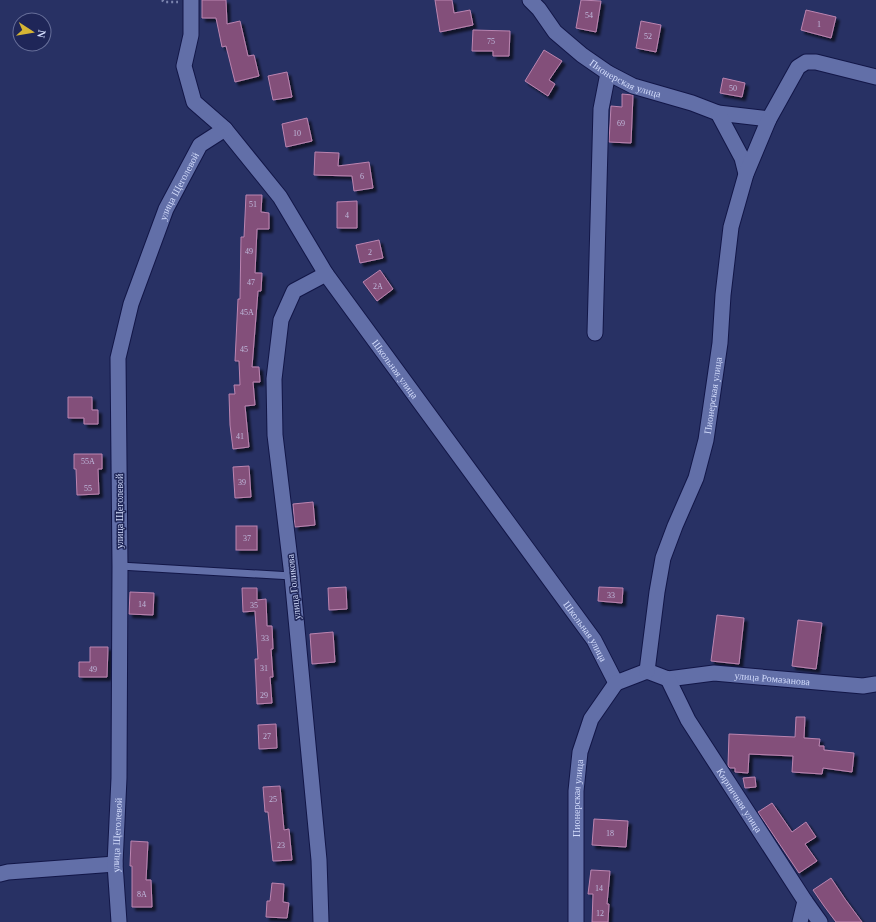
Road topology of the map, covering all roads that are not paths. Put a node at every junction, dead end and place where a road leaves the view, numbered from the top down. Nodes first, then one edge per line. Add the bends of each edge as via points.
1 (191, 0) edge
2 (530, 0) edge
3 (608, 73) junction
4 (876, 77) edge
5 (718, 113) junction
6 (769, 119) junction
7 (225, 129) junction
8 (746, 174) junction
9 (326, 274) junction
10 (595, 333) dead end
11 (120, 566) junction
12 (292, 576) junction
13 (647, 671) junction
14 (668, 678) junction
15 (616, 683) junction
16 (876, 684) edge
17 (115, 864) junction
18 (0, 874) edge
19 (805, 901) junction
20 (119, 922) edge
21 (321, 922) edge
22 (576, 922) edge
23 (800, 922) edge
24 (820, 922) edge

1 - 7 street, Школьная улица via 191,35 184,66 194,102
2 - 3 street, Пионерская улица via 539,8 555,32
3 - 5 street, Пионерская улица via 633,86
3 - 10 street via 601,109
4 - 6 street, Пионерская улица via 816,62 806,62 798,67
5 - 6 street, Пионерская улица
5 - 8 street via 742,158
6 - 8 street, Пионерская улица
7 - 9 street, Школьная улица via 280,197
7 - 11 street, улица Щеголевой via 200,145 166,209 130,304 118,358
8 - 13 street, Пионерская улица via 731,227 720,343 706,440 696,478 663,558
9 - 12 street, улица Голикова via 294,291 281,320 274,379 275,435
9 - 15 street, Школьная улица via 594,640
11 - 12 lane
11 - 17 street, улица Щеголевой
12 - 21 street, улица Голикова via 319,860
13 - 14 street
13 - 15 street
14 - 16 street, улица Ромазанова via 714,674 863,686
14 - 19 street, Кирпичная улица via 688,720
15 - 22 street, Пионерская улица via 591,719 580,752 576,791
17 - 18 street
17 - 20 street, улица Щеголевой
19 - 23 street
19 - 24 street, Кирпичная улица

